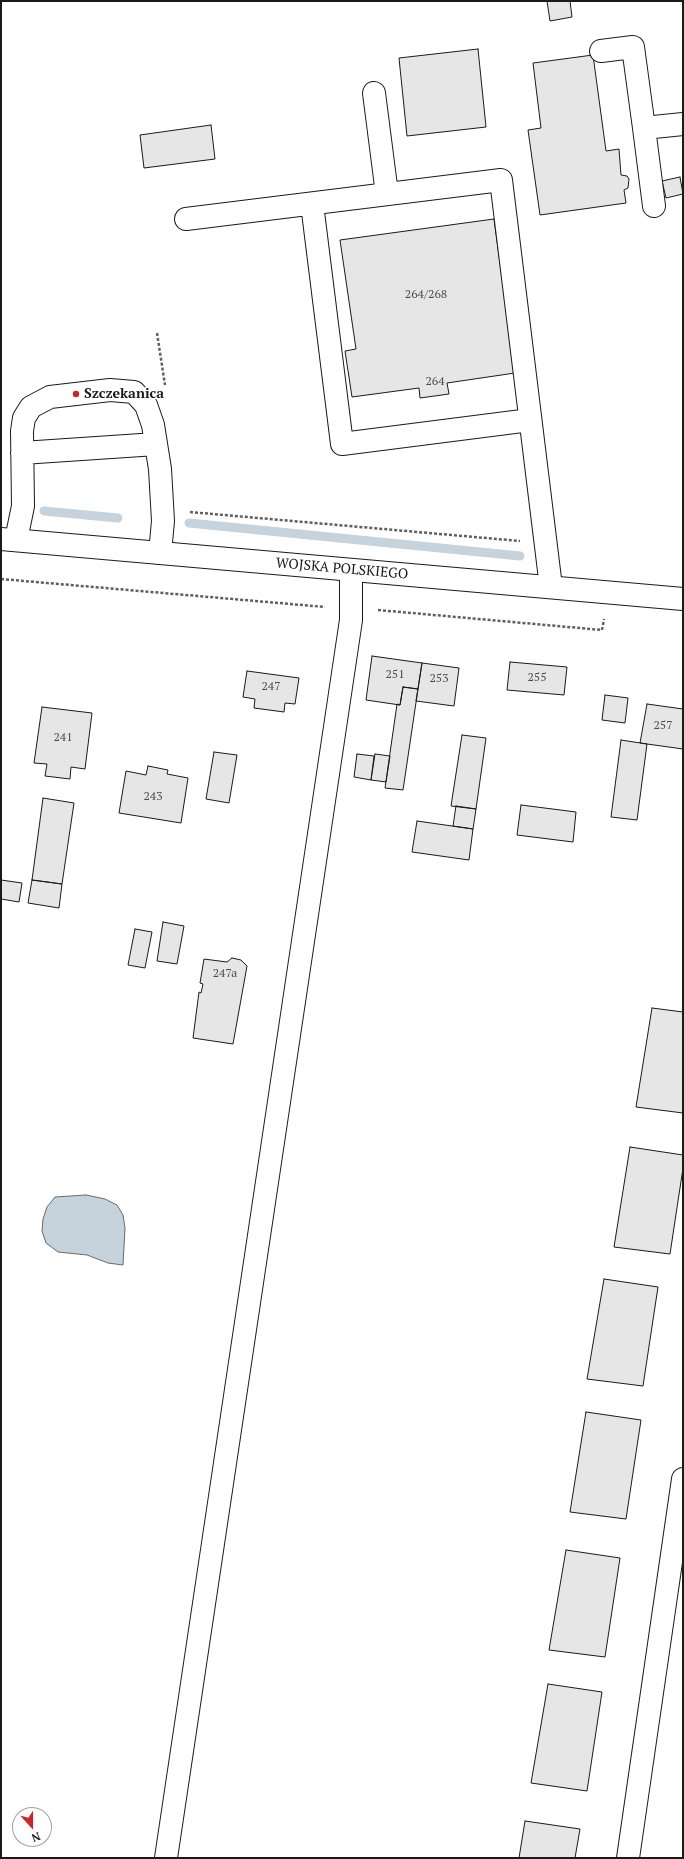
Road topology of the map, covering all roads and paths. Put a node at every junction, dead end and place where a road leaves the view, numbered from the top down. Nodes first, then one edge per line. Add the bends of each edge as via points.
1 (601, 51) dead end
2 (374, 93) dead end
3 (683, 124) edge
4 (644, 128) junction
5 (387, 194) junction
6 (312, 204) junction
7 (654, 206) dead end
8 (186, 219) dead end
9 (530, 420) junction
10 (156, 444) junction
11 (22, 454) junction
12 (162, 510) junction
13 (8, 539) edge
14 (546, 543) junction
15 (160, 553) junction
16 (350, 571) junction
17 (1, 579) edge
18 (551, 587) junction
19 (683, 599) edge
20 (352, 608) junction
21 (605, 616) dead end
22 (683, 1479) edge
23 (166, 1858) edge
24 (628, 1858) edge

1 - 4 main road via 633,47
2 - 5 main road
3 - 4 main road
4 - 7 main road
5 - 6 main road
5 - 9 main road via 500,180
6 - 8 main road
6 - 9 main road via 342,444
9 - 14 main road
10 - 11 main road
10 - 11 main road via 146,405 134,392 110,390 50,398 31,407 24,418
10 - 12 main road
11 - 13 main road via 23,506
12 - 14 path
12 - 15 main road
13 - 15 main road, WOJSKA POLSKIEGO
14 - 18 main road
15 - 16 main road, WOJSKA POLSKIEGO
16 - 18 main road, WOJSKA POLSKIEGO
16 - 20 main road
17 - 20 path
18 - 19 main road, WOJSKA POLSKIEGO
20 - 21 path via 602,630
20 - 23 main road
22 - 24 main road

